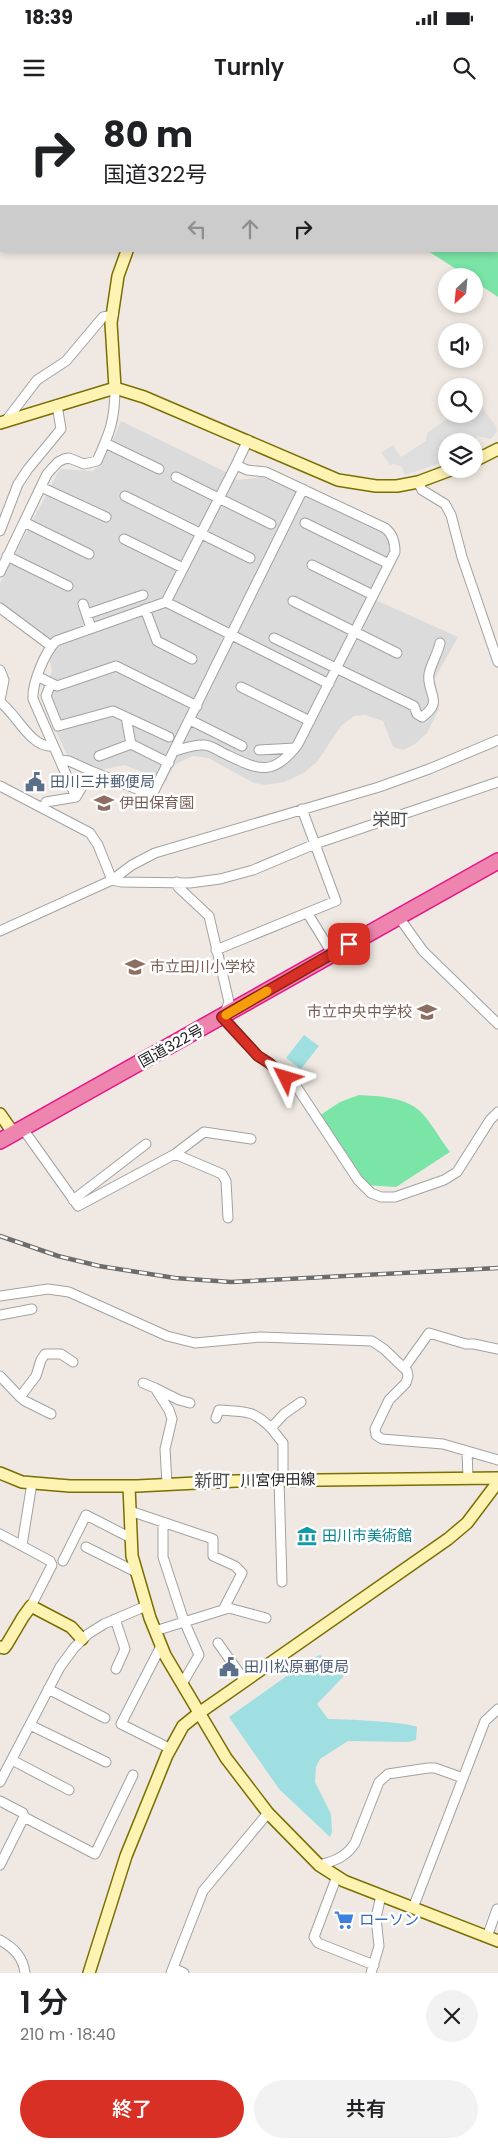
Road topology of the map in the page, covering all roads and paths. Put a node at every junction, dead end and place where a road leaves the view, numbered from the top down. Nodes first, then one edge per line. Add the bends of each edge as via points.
1 (127, 252) edge
2 (113, 315) junction
3 (115, 388) junction
4 (57, 405) junction
5 (2, 422) edge
6 (248, 440) junction
7 (105, 443) junction
8 (498, 450) edge
9 (483, 457) edge
10 (236, 465) junction
11 (159, 469) dead end
12 (438, 475) edge
13 (176, 477) dead end
14 (418, 482) junction
15 (41, 487) junction
16 (304, 489) junction
17 (125, 496) dead end
18 (219, 498) junction
19 (106, 517) dead end
20 (24, 522) junction
21 (305, 523) dead end
22 (271, 524) dead end
23 (0, 531) edge
24 (201, 533) junction
25 (124, 539) dead end
26 (89, 554) dead end
27 (8, 556) junction
28 (250, 558) dead end
29 (389, 564) junction
30 (312, 565) dead end
31 (183, 568) junction
32 (0, 572) edge
33 (68, 586) dead end
34 (144, 595) dead end
35 (373, 595) junction
36 (294, 601) dead end
37 (166, 602) junction
38 (83, 604) dead end
39 (0, 608) edge
40 (145, 609) junction
41 (87, 614) junction
42 (92, 628) junction
43 (355, 632) junction
44 (231, 634) junction
45 (274, 638) dead end
46 (440, 643) dead end
47 (50, 646) junction
48 (397, 653) dead end
49 (192, 659) dead end
50 (498, 662) edge
51 (337, 668) junction
52 (0, 670) edge
53 (37, 676) junction
54 (51, 683) junction
55 (329, 684) junction
56 (241, 687) dead end
57 (0, 701) edge
58 (197, 706) junction
59 (126, 717) junction
60 (190, 720) junction
61 (310, 720) junction
62 (169, 737) dead end
63 (498, 740) edge
64 (131, 744) junction
65 (53, 746) junction
66 (242, 746) dead end
67 (295, 748) junction
68 (259, 750) dead end
69 (175, 751) junction
70 (99, 756) dead end
71 (60, 760) junction
72 (169, 763) junction
73 (91, 771) junction
74 (498, 782) edge
75 (0, 786) edge
76 (76, 797) junction
77 (44, 808) junction
78 (302, 809) junction
79 (315, 844) junction
80 (498, 861) edge
81 (112, 880) junction
82 (177, 882) junction
83 (308, 914) junction
84 (398, 916) junction
85 (0, 931) edge
86 (216, 950) junction
87 (332, 953) junction
88 (222, 1017) junction
89 (498, 1024) edge
90 (498, 1112) edge
91 (0, 1114) edge
92 (18, 1132) junction
93 (251, 1139) dead end
94 (0, 1141) edge
95 (146, 1144) dead end
96 (175, 1154) junction
97 (72, 1200) junction
98 (228, 1218) dead end
99 (0, 1296) edge
100 (32, 1309) dead end
101 (0, 1315) edge
102 (498, 1350) edge
103 (73, 1362) dead end
104 (404, 1368) junction
105 (1, 1381) edge
106 (143, 1383) dead end
107 (155, 1388) junction
108 (20, 1397) junction
109 (301, 1402) dead end
110 (190, 1403) dead end
111 (51, 1414) dead end
112 (216, 1418) dead end
113 (271, 1428) junction
114 (467, 1450) junction
115 (498, 1460) edge
116 (0, 1473) edge
117 (468, 1478) junction
118 (498, 1478) edge
119 (281, 1480) junction
120 (498, 1482) edge
121 (32, 1483) junction
122 (166, 1484) junction
123 (129, 1486) junction
124 (130, 1511) junction
125 (163, 1522) junction
126 (0, 1534) edge
127 (131, 1538) junction
128 (22, 1545) junction
129 (86, 1547) dead end
130 (63, 1561) dead end
131 (136, 1572) junction
132 (282, 1582) dead end
133 (31, 1606) junction
134 (146, 1606) junction
135 (224, 1608) junction
136 (266, 1618) dead end
137 (115, 1619) junction
138 (184, 1621) junction
139 (155, 1630) junction
140 (82, 1639) junction
141 (218, 1643) dead end
142 (161, 1646) junction
143 (0, 1647) edge
144 (116, 1669) dead end
145 (245, 1681) junction
146 (182, 1684) junction
147 (48, 1689) junction
148 (498, 1709) edge
149 (199, 1713) junction
150 (105, 1718) dead end
151 (30, 1725) junction
152 (170, 1749) junction
153 (12, 1760) junction
154 (106, 1762) dead end
155 (134, 1775) dead end
156 (463, 1778) junction
157 (0, 1782) edge
158 (69, 1790) dead end
159 (0, 1801) edge
160 (268, 1812) junction
161 (24, 1817) junction
162 (0, 1865) edge
163 (319, 1865) junction
164 (337, 1876) junction
165 (381, 1895) junction
166 (413, 1908) junction
167 (497, 1909) edge
168 (487, 1937) junction
169 (0, 1940) edge
170 (498, 1941) edge
171 (373, 1969) edge
172 (172, 1971) edge
173 (25, 1973) edge
174 (89, 1973) edge
175 (184, 1973) edge

1 - 2 street via 118,276
2 - 3 street
2 - 5 street via 103,317 66,361 37,380
3 - 4 street
3 - 6 street
3 - 7 street via 115,413
4 - 5 street
4 - 23 street via 62,429 18,484
6 - 10 street
6 - 14 street via 338,480 376,486
7 - 11 street
7 - 15 street via 97,461 84,464 70,458 58,462
8 - 9 street
10 - 16 street via 266,472
10 - 18 street
12 - 14 street
13 - 18 street
14 - 50 street via 422,490 445,504 451,515
15 - 19 street
15 - 20 street
16 - 29 street via 386,528 395,544
16 - 44 street
17 - 24 street
18 - 22 street
18 - 24 street
20 - 26 street
20 - 27 street
21 - 29 street
24 - 28 street
24 - 31 street
25 - 31 street
27 - 32 street
27 - 33 street
29 - 35 street
30 - 35 street
31 - 37 street
34 - 41 street
35 - 43 street
36 - 43 street
37 - 40 street
37 - 44 street
38 - 41 street
39 - 47 street
40 - 42 street
40 - 49 street via 157,642
41 - 42 street
42 - 47 street
43 - 48 street
43 - 51 street
44 - 55 street
44 - 58 street
45 - 51 street
46 - 51 street via 429,674 435,702 422,716 417,714 414,706
47 - 53 street
51 - 55 street
52 - 57 street via 4,680
53 - 54 street
53 - 65 street via 32,688 33,699
54 - 58 street via 56,686 116,666
54 - 59 street via 46,696 58,726 113,711
55 - 61 street
56 - 61 street
57 - 65 street via 34,740
58 - 60 street
59 - 62 street
59 - 64 street
60 - 66 street
60 - 69 street
61 - 67 street
63 - 78 street via 387,784
64 - 70 street
64 - 72 street
65 - 71 street
67 - 68 street
67 - 69 street via 280,764 266,768 249,765 207,745
69 - 72 street
71 - 73 street
71 - 76 street
72 - 73 street via 154,790 142,791
73 - 76 street
74 - 79 street
75 - 77 street
76 - 77 street via 46,802
77 - 81 street via 90,833
78 - 79 street
78 - 81 street via 155,853
79 - 82 street via 253,870 190,884
79 - 83 street via 336,901
80 - 84 highway, 国道322号
81 - 82 street
81 - 85 street
82 - 86 street via 178,888 208,916
83 - 86 street
83 - 87 street
84 - 87 highway, 国道322号
84 - 89 street via 423,951
86 - 88 street via 229,1002
87 - 88 highway, 国道322号
88 - 90 street via 258,1056 296,1086 358,1180 370,1193 381,1197 412,1193 457,1172
88 - 92 highway, 国道322号
91 - 92 street
92 - 94 highway, 国道322号
92 - 97 street
93 - 96 street via 204,1132
95 - 97 street
96 - 97 street via 78,1206
96 - 98 street via 222,1174 226,1181
99 - 104 street via 48,1289 69,1292 167,1336 195,1343 260,1337 372,1342
100 - 101 street
102 - 104 street via 430,1333
103 - 108 street via 61,1354 45,1354 36,1376
104 - 114 street via 408,1376 406,1383 389,1400 375,1429 376,1435 382,1439 443,1444
105 - 108 street
106 - 107 street
107 - 110 street
107 - 122 street via 172,1419 166,1448
108 - 111 street
109 - 113 street
112 - 113 street via 219,1410 249,1412
113 - 119 street via 283,1443
114 - 115 street
114 - 117 street
116 - 121 street, 川宮伊田線
117 - 118 street, 川宮伊田線
117 - 119 street, 川宮伊田線
119 - 122 street, 川宮伊田線
119 - 132 street
120 - 145 street via 467,1523 448,1539
121 - 123 street, 川宮伊田線
121 - 128 street
122 - 123 street, 川宮伊田線
123 - 124 street
124 - 125 street
124 - 127 street
125 - 135 street via 213,1539 213,1556 242,1573
125 - 138 street via 163,1557
126 - 128 street
127 - 130 street via 86,1515
127 - 131 street
128 - 133 street via 52,1565
129 - 131 street
131 - 134 street
133 - 140 street via 71,1627
133 - 143 street via 4,1648
134 - 137 street
134 - 139 street
135 - 136 street via 240,1609
135 - 138 street
137 - 140 street
137 - 144 street via 126,1649
138 - 139 street
138 - 146 street via 199,1655
139 - 142 street
140 - 147 street
141 - 145 street
142 - 146 street
142 - 152 street via 121,1724
145 - 149 street
146 - 149 street
147 - 150 street
147 - 151 street
148 - 156 street via 485,1722
149 - 152 street via 183,1726
149 - 160 street via 226,1758
151 - 153 street
151 - 154 street
152 - 174 street via 126,1856
153 - 157 street
153 - 158 street
155 - 161 street via 95,1854
156 - 163 street via 436,1768 388,1774 380,1782 350,1852
156 - 166 street
159 - 161 street via 23,1813
160 - 163 street
160 - 172 street via 203,1891
161 - 162 street
163 - 164 street
164 - 165 street
164 - 171 street via 314,1937 318,1943
165 - 166 street
165 - 171 street via 376,1918 380,1946
166 - 168 street
167 - 168 street
168 - 170 street
169 - 173 street via 17,1952
172 - 175 street

